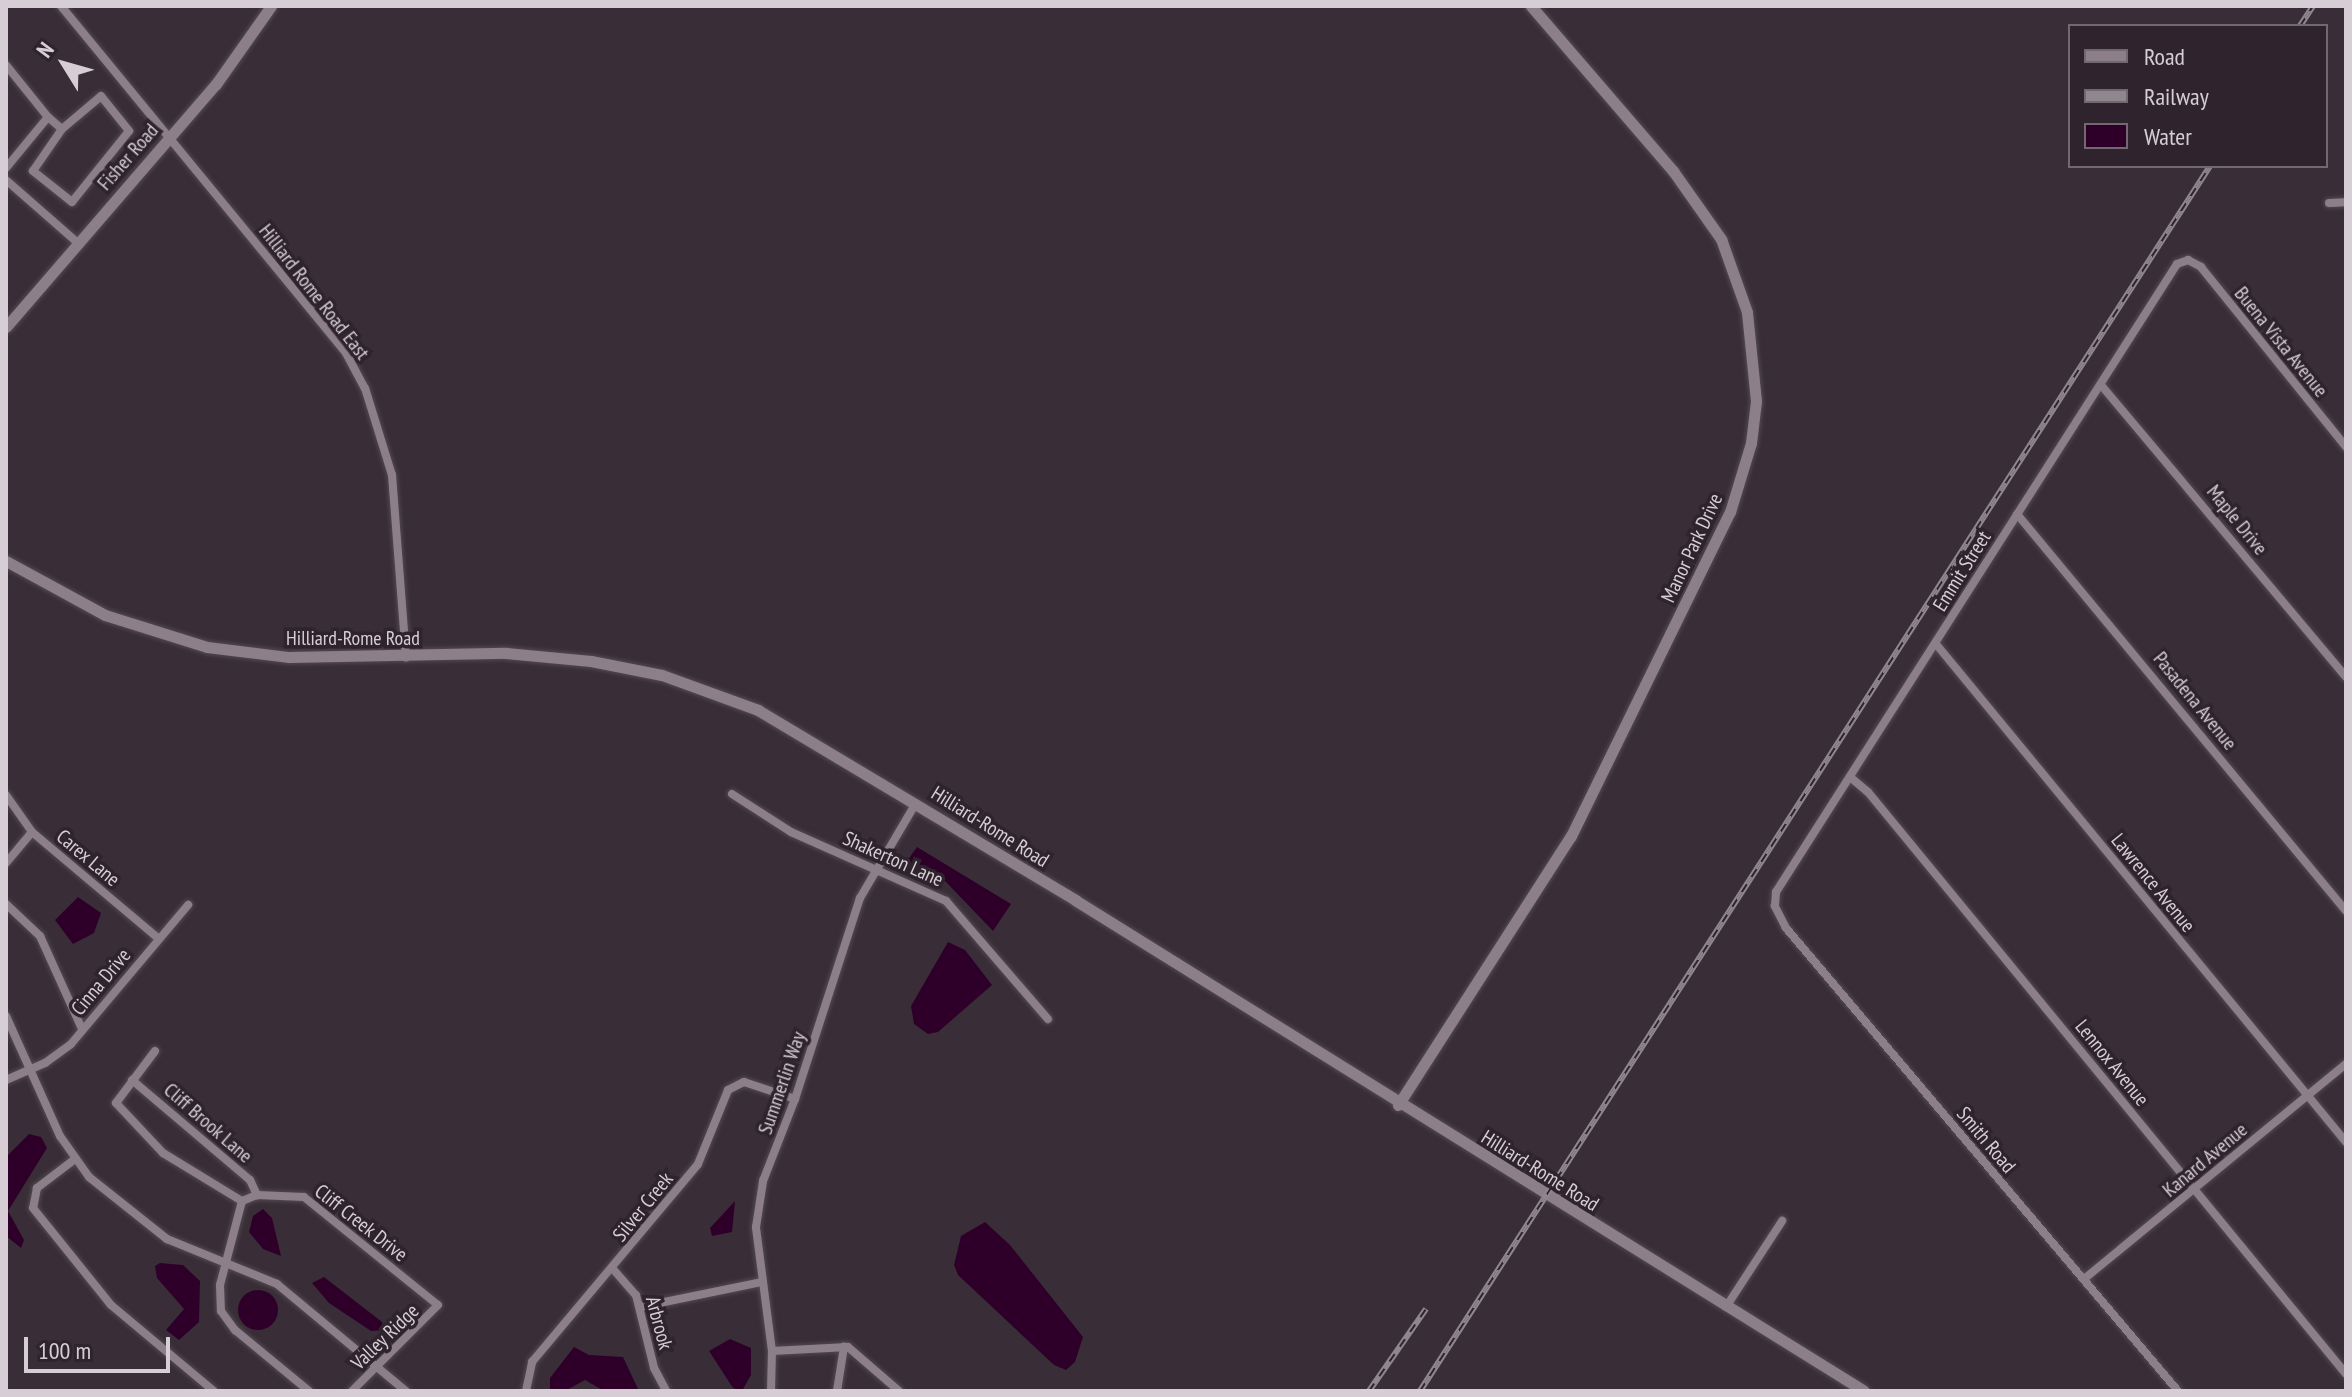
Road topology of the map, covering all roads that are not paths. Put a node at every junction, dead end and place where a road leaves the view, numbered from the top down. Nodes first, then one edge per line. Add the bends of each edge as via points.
1 (61, 6) edge
2 (271, 6) edge
3 (1531, 6) edge
4 (6, 65) edge
5 (48, 117) junction
6 (62, 129) junction
7 (169, 138) junction
8 (6, 168) edge
9 (6, 180) edge
10 (2346, 202) edge
11 (2329, 203) dead end
12 (78, 243) junction
13 (2188, 260) joint
14 (6, 327) edge
15 (2101, 385) junction
16 (2346, 447) edge
17 (2017, 514) junction
18 (6, 561) edge
19 (1936, 644) junction
20 (406, 657) junction
21 (2346, 677) edge
22 (1850, 777) junction
23 (732, 794) dead end
24 (6, 795) edge
25 (916, 803) junction
26 (32, 832) junction
27 (6, 863) edge
28 (877, 866) junction
29 (6, 904) edge
30 (188, 905) dead end
31 (1775, 906) joint
32 (2346, 911) edge
33 (158, 938) junction
34 (6, 1016) edge
35 (1048, 1019) dead end
36 (82, 1029) junction
37 (155, 1051) dead end
38 (2346, 1064) edge
39 (32, 1070) junction
40 (6, 1080) edge
41 (132, 1080) junction
42 (2308, 1095) junction
43 (795, 1099) junction
44 (1398, 1105) junction
45 (2346, 1142) edge
46 (75, 1159) junction
47 (2195, 1189) junction
48 (257, 1195) junction
49 (242, 1201) junction
50 (1782, 1221) dead end
51 (227, 1260) junction
52 (613, 1269) junction
53 (2084, 1279) junction
54 (762, 1282) junction
55 (438, 1305) joint
56 (640, 1307) junction
57 (1725, 1308) junction
58 (844, 1347) junction
59 (772, 1351) junction
60 (375, 1365) junction
61 (2346, 1374) edge
62 (214, 1391) edge
63 (309, 1391) edge
64 (352, 1391) edge
65 (406, 1391) edge
66 (526, 1391) edge
67 (666, 1391) edge
68 (771, 1391) edge
69 (837, 1391) edge
70 (899, 1391) edge
71 (1864, 1391) edge
72 (2178, 1391) edge

1 - 7 street, Hilliard Rome Road East
2 - 7 main road, Fisher Road
3 - 44 main road, Manor Park Drive via 1673,171 1721,239 1747,312 1756,401 1751,443 1730,512 1571,836
4 - 5 street
5 - 6 street
5 - 8 street
6 - 6 street via 101,96 129,131 72,202 33,171
7 - 12 main road, Fisher Road
7 - 20 street, Hilliard Rome Road East via 346,353 365,388 392,475
9 - 12 street
10 - 11 street
12 - 14 main road, Fisher Road
13 - 15 street, Emmit Street via 2172,270
13 - 16 street, Buena Vista Avenue via 2201,267
15 - 17 street, Emmit Street
15 - 21 street, Maple Drive
17 - 19 street, Emmit Street
17 - 32 street, Pasadena Avenue
18 - 20 main road, Hilliard-Rome Road via 91,609 173,640 289,657
19 - 22 street, Emmit Street
19 - 42 street, Lawrence Avenue
20 - 25 main road, Hilliard-Rome Road via 524,654 662,675 758,710
22 - 31 street, Emmit Street via 1782,879
22 - 47 street, Lennox Avenue via 1868,792
23 - 28 street, Shakerton Lane via 791,832
24 - 26 street, Carex Lane
25 - 28 street, Summerlin Way
25 - 44 main road, Hilliard-Rome Road
26 - 27 street
26 - 33 street, Carex Lane
28 - 35 street, Shakerton Lane via 946,901
28 - 43 street, Summerlin Way via 860,898
29 - 36 street via 40,936
30 - 33 street, Cinna Drive
31 - 53 street, Smith Road via 1786,928
33 - 36 street, Cinna Drive
34 - 39 street
36 - 39 street, Cinna Drive via 57,1056
37 - 41 street
38 - 42 street, Kanard Avenue
39 - 40 street, Cinna Drive
39 - 46 street
41 - 48 street, Cliff Brook Lane via 250,1180
41 - 49 street via 116,1103 133,1124 163,1153
42 - 45 street, Lawrence Avenue
42 - 47 street, Kanard Avenue
43 - 52 street, Silver Creek via 744,1082 728,1090 698,1164
43 - 54 street, Summerlin Way via 763,1181 756,1227
44 - 57 main road, Hilliard-Rome Road
46 - 51 street via 133,1215 167,1239
46 - 62 street via 37,1188 33,1208 111,1305
47 - 53 street, Kanard Avenue
47 - 61 street, Lennox Avenue
48 - 49 street, Cliff Creek Drive
48 - 55 street, Cliff Creek Drive via 304,1197
49 - 51 street
50 - 57 street
51 - 60 street via 277,1284
51 - 63 street via 219,1300 227,1322
52 - 56 street, Arbrook
52 - 66 street, Silver Creek via 532,1362
53 - 72 street, Smith Road
54 - 56 street
54 - 59 street, Summerlin Way
55 - 60 street, Valley Ridge via 427,1322
56 - 67 street, Arbrook via 654,1368
57 - 71 main road, Hilliard-Rome Road
58 - 59 street
58 - 69 street
58 - 70 street via 855,1350
59 - 68 street, Summerlin Way
60 - 64 street, Valley Ridge
60 - 65 street

